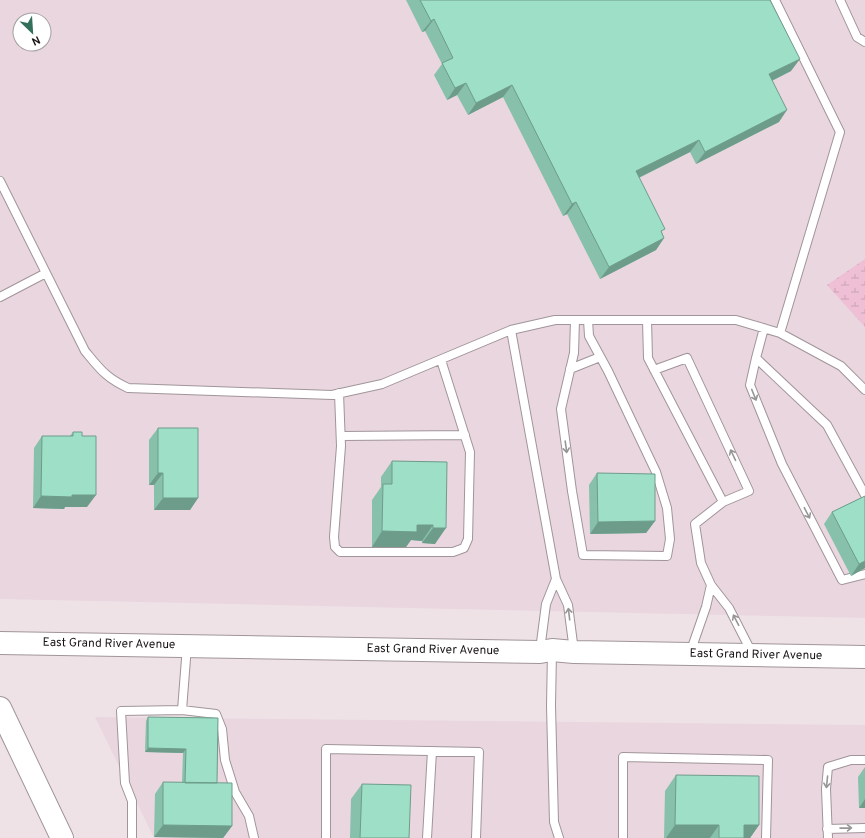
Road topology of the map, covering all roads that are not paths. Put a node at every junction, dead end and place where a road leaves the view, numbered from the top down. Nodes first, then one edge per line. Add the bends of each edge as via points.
1 (775, 0) edge
2 (840, 0) edge
3 (865, 42) edge
4 (0, 181) edge
5 (46, 273) junction
6 (0, 297) edge
7 (575, 320) junction
8 (588, 320) junction
9 (647, 320) junction
10 (764, 328) junction
11 (511, 330) junction
12 (780, 333) junction
13 (600, 358) junction
14 (756, 358) junction
15 (441, 360) junction
16 (570, 369) junction
17 (654, 370) junction
18 (865, 390) edge
19 (339, 393) junction
20 (465, 435) junction
21 (341, 436) junction
22 (865, 496) edge
23 (722, 502) junction
24 (865, 574) edge
25 (556, 579) junction
26 (711, 585) junction
27 (0, 643) edge
28 (188, 646) junction
29 (546, 651) junction
30 (574, 652) junction
31 (690, 654) junction
32 (753, 655) junction
33 (865, 657) edge
34 (0, 708) edge
35 (182, 710) junction
36 (432, 751) junction
37 (865, 760) edge
38 (865, 828) edge
39 (828, 829) junction
40 (62, 838) edge
41 (132, 838) edge
42 (254, 838) edge
43 (326, 838) edge
44 (427, 838) edge
45 (476, 838) edge
46 (559, 838) edge
47 (623, 838) edge
48 (766, 838) edge
49 (828, 838) edge

1 - 12 lane via 840,132
2 - 3 lane via 858,37
4 - 5 lane
5 - 6 lane
5 - 19 lane via 85,351 102,372 114,382 128,388 332,395
7 - 8 lane
7 - 11 lane via 555,320
7 - 16 lane via 574,353
8 - 9 lane
8 - 13 lane via 589,336
9 - 10 lane via 736,320
9 - 17 lane via 648,358
10 - 12 lane
10 - 14 lane
11 - 15 lane
11 - 25 lane
12 - 18 lane via 841,366
13 - 16 lane
16 -> 13 lane via 561,408 583,555 667,556 670,539 667,508 656,472
14 - 22 lane via 827,425
14 -> 24 lane via 750,386 782,464 842,580
15 - 19 lane via 382,384
15 - 20 lane
17 - 23 lane
23 -> 17 lane via 749,491 687,358
19 - 21 lane
20 - 21 lane
20 - 21 lane via 470,452 468,539 464,548 453,552 340,552 334,547
23 - 26 lane via 695,524 701,563
25 - 29 lane via 546,604
30 -> 25 lane via 568,605
26 - 31 lane
32 -> 26 lane via 730,608
27 - 28 main road, East Grand River Avenue
28 - 29 main road, East Grand River Avenue
28 - 35 lane
29 - 30 main road, East Grand River Avenue
29 - 46 lane via 551,706 554,822
30 - 31 main road, East Grand River Avenue
31 - 32 main road, East Grand River Avenue
32 - 33 main road, East Grand River Avenue
34 - 40 main road
35 - 41 lane via 120,711 125,783 132,801
35 - 42 lane via 216,714 222,729 225,760 235,792 249,816
36 - 43 lane via 326,749
36 - 44 lane
36 - 45 lane via 479,752
37 -> 39 lane via 850,760 828,767
39 -> 38 lane
39 - 49 lane
47 - 48 lane via 623,757 768,760

